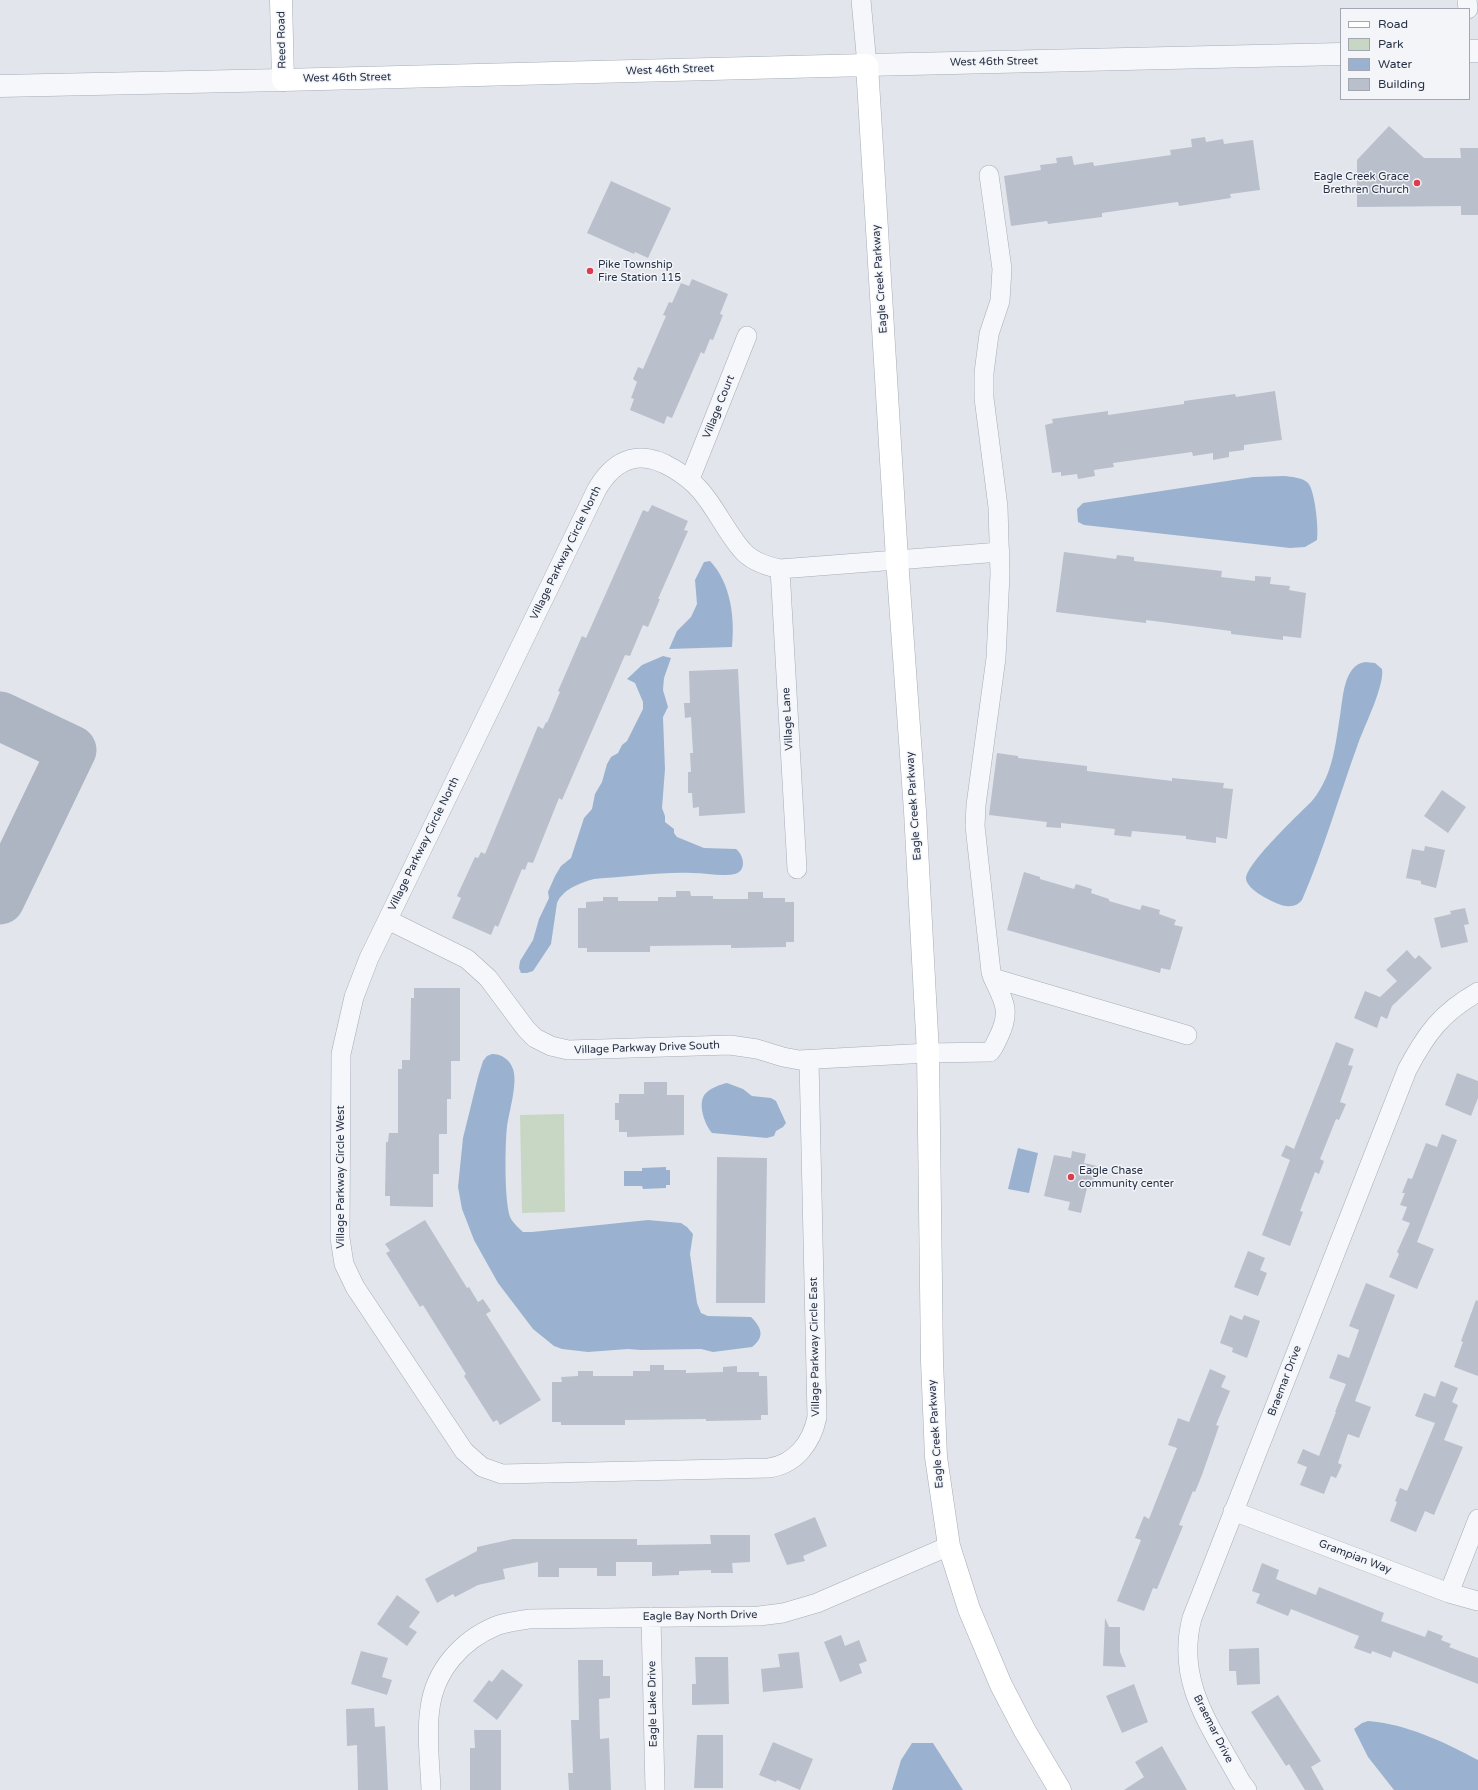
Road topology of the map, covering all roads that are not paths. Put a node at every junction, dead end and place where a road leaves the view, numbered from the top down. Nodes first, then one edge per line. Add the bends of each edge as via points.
1 (281, 0) edge
2 (861, 0) edge
3 (1340, 54) edge
4 (867, 65) junction
5 (283, 80) junction
6 (0, 86) edge
7 (989, 175) dead end
8 (747, 336) dead end
9 (690, 479) junction
10 (1000, 552) junction
11 (897, 559) junction
12 (780, 569) junction
13 (797, 869) dead end
14 (388, 920) junction
15 (993, 978) junction
16 (1478, 992) edge
17 (1188, 1035) dead end
18 (928, 1053) junction
19 (809, 1060) junction
20 (508, 1474) joint
21 (1233, 1511) junction
22 (1478, 1519) edge
23 (949, 1546) junction
24 (1449, 1593) junction
25 (1478, 1601) edge
26 (651, 1618) junction
27 (431, 1790) edge
28 (655, 1790) edge
29 (1060, 1790) edge
30 (1247, 1790) edge

1 - 5 main road, Reed Road
2 - 4 street, Eagle Creek Parkway
3 - 4 street, West 46th Street
4 - 5 main road, West 46th Street
4 - 11 main road, Eagle Creek Parkway
5 - 6 street, West 46th Street
7 - 10 street via 1002,274 1000,301 986,351 984,388 995,478
8 - 9 street, Village Court
9 - 12 street, Village Parkway Circle North via 742,550 758,562
9 - 14 street, Village Parkway Circle North via 657,460 636,458 619,465 602,481
10 - 11 street
10 - 15 street via 996,658 975,826
11 - 12 street, Village Parkway Circle North
11 - 18 main road, Eagle Creek Parkway via 915,811
12 - 13 street, Village Lane
14 - 19 street, Village Parkway Drive South via 467,959 488,978 526,1030 551,1046 574,1050 730,1045 757,1049 788,1059
14 - 20 street, Village Parkway Circle West via 357,989 347,1021 341,1054 341,1252 352,1282 464,1451 485,1468 496,1473
15 - 17 street
15 - 18 street via 1005,1002 1006,1017 992,1050
16 - 21 street, Braemar Drive via 1439,1020 1418,1048 1407,1070
18 - 19 street, Village Parkway Drive South
18 - 23 main road, Eagle Creek Parkway via 934,1430 940,1494
19 - 20 street, Village Parkway Circle East via 817,1417 813,1433 804,1448 785,1463 769,1468
21 - 24 street, Grampian Way
21 - 30 street, Braemar Drive via 1192,1618 1186,1650 1189,1676 1197,1700
22 - 24 street
23 - 26 street, Eagle Bay North Drive via 795,1610 759,1616
23 - 29 main road, Eagle Creek Parkway via 969,1609 1001,1685
24 - 25 street, Grampian Way
26 - 27 street, Eagle Bay North Drive via 529,1619 504,1623 461,1648 437,1682 430,1706
26 - 28 street, Eagle Lake Drive

